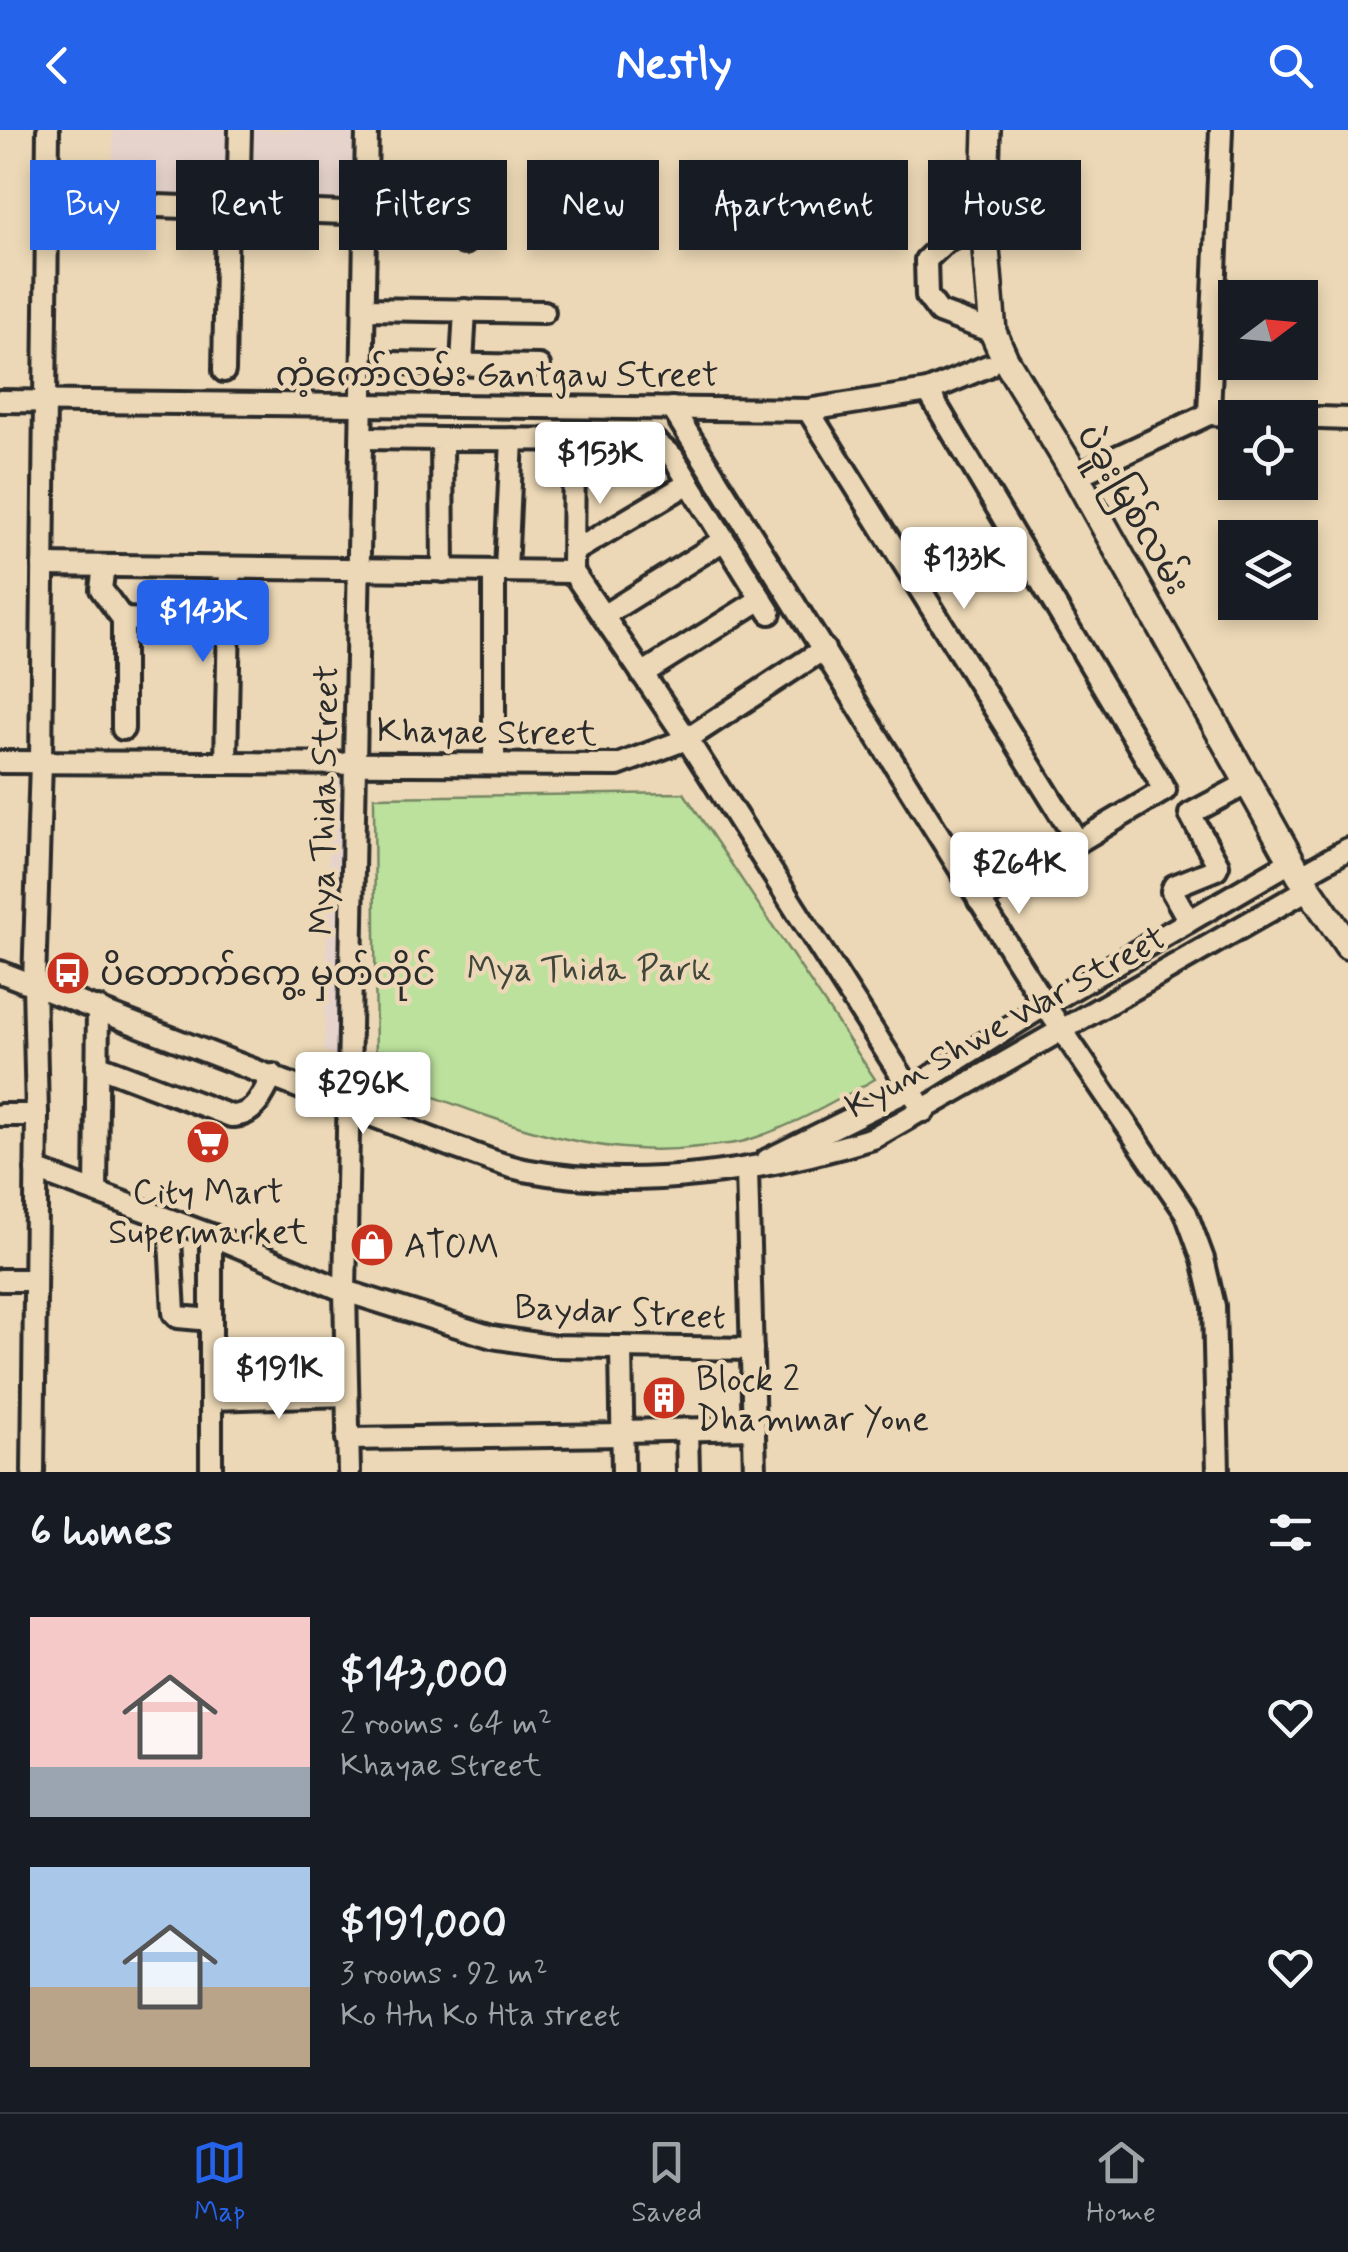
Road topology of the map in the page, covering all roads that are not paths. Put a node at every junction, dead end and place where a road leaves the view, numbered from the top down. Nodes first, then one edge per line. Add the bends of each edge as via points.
1 (48, 130) edge
2 (240, 130) edge
3 (367, 130) edge
4 (987, 130) edge
5 (1221, 130) edge
6 (48, 160) edge
7 (237, 160) edge
8 (367, 160) edge
9 (986, 160) edge
10 (46, 250) edge
11 (230, 250) edge
12 (366, 250) edge
13 (937, 250) edge
14 (986, 250) edge
15 (365, 309) junction
16 (464, 310) junction
17 (544, 312) dead end
18 (994, 332) junction
19 (392, 363) dead end
20 (462, 364) junction
21 (539, 366) dead end
22 (988, 366) dead end
23 (224, 372) dead end
24 (928, 390) junction
25 (0, 400) edge
26 (44, 402) junction
27 (363, 406) junction
28 (672, 408) junction
29 (808, 410) junction
30 (1209, 414) junction
31 (1348, 419) edge
32 (363, 438) junction
33 (442, 439) junction
34 (512, 439) junction
35 (574, 440) junction
36 (1076, 476) junction
37 (688, 483) junction
38 (724, 540) junction
39 (574, 562) junction
40 (43, 566) junction
41 (104, 566) junction
42 (230, 568) junction
43 (360, 569) junction
44 (443, 571) junction
45 (500, 572) junction
46 (603, 616) junction
47 (124, 619) junction
48 (204, 622) dead end
49 (824, 648) junction
50 (642, 674) junction
51 (123, 728) dead end
52 (687, 739) junction
53 (0, 762) edge
54 (40, 762) junction
55 (226, 762) junction
56 (357, 762) junction
57 (494, 763) junction
58 (1248, 783) junction
59 (1078, 842) junction
60 (1348, 849) edge
61 (1300, 875) junction
62 (979, 900) junction
63 (1189, 921) junction
64 (1348, 946) edge
65 (0, 972) edge
66 (34, 983) junction
67 (1045, 1005) junction
68 (98, 1008) junction
69 (1062, 1029) junction
70 (98, 1065) junction
71 (273, 1075) junction
72 (910, 1089) junction
73 (348, 1104) junction
74 (924, 1111) junction
75 (0, 1115) edge
76 (37, 1115) junction
77 (36, 1170) junction
78 (748, 1170) junction
79 (96, 1192) junction
80 (170, 1220) junction
81 (211, 1235) junction
82 (0, 1280) edge
83 (35, 1280) junction
84 (346, 1291) junction
85 (211, 1320) junction
86 (621, 1347) junction
87 (752, 1349) junction
88 (346, 1395) junction
89 (211, 1399) junction
90 (753, 1428) junction
91 (687, 1432) junction
92 (623, 1433) junction
93 (348, 1439) junction
94 (33, 1472) edge
95 (211, 1472) edge
96 (348, 1472) edge
97 (623, 1472) edge
98 (688, 1472) edge
99 (754, 1472) edge
100 (1218, 1472) edge

1 - 6 street
2 - 7 street
3 - 8 street, Mya Thida Street
4 - 9 main road, ပဲခူးမြစ်လမ်း
5 - 30 street
10 - 26 street
11 - 23 street
12 - 15 street, Mya Thida Street
13 - 18 street via 926,260 927,296 939,312
14 - 18 main road, ပဲခူးမြစ်လမ်း
15 - 16 street
15 - 27 street, Mya Thida Street
16 - 17 street
16 - 20 street
18 - 36 main road, ပဲခူးမြစ်လမ်း
19 - 20 street
20 - 21 street
22 - 24 street, ကံ့ကော်လမ်း Gantgaw Street
24 - 29 street, ကံ့ကော်လမ်း Gantgaw Street
24 - 59 street via 1165,790
25 - 26 street, ကံ့ကော်လမ်း Gantgaw Street
26 - 27 street, ကံ့ကော်လမ်း Gantgaw Street
26 - 40 street
27 - 28 street, ကံ့ကော်လမ်း Gantgaw Street
27 - 32 street, Mya Thida Street
28 - 29 street, ကံ့ကော်လမ်း Gantgaw Street
28 - 49 street
29 - 59 street
30 - 31 street
30 - 36 street
32 - 33 street
32 - 43 street, Mya Thida Street
33 - 34 street
33 - 44 street
34 - 35 street
34 - 45 street
35 - 37 street via 653,440
35 - 39 street
36 - 58 main road, ပဲခူးမြစ်လမ်း
37 - 38 street
37 - 39 street
38 - 46 street
38 - 50 street via 766,606
39 - 45 street
39 - 46 street
40 - 41 street
40 - 54 street
41 - 42 street
41 - 47 street via 101,589
42 - 43 street
42 - 55 street
43 - 44 street
43 - 56 street, Mya Thida Street
44 - 45 street
45 - 57 street
46 - 50 street
47 - 48 street
47 - 51 street
49 - 52 street, Khayae Street
49 - 62 street
50 - 52 street
52 - 57 street, Khayae Street via 618,765
52 - 72 street
53 - 54 street, Khayae Street
54 - 55 street, Khayae Street
54 - 66 street
55 - 56 street, Khayae Street
56 - 57 street, Khayae Street
56 - 73 street, Mya Thida Street
58 - 61 main road, ပဲခူးမြစ်လမ်း
58 - 63 street via 1190,814 1218,865 1174,886
59 - 62 street
60 - 61 street
61 - 63 street, Kyun Shwe War Street
61 - 64 main road, ပဲခူးမြစ်လမ်း
61 - 69 street, Kyun Shwe War Street
62 - 67 street
63 - 67 street, Kyun Shwe War Street
65 - 66 street
66 - 68 street
66 - 76 street
67 - 69 street
67 - 72 street, Kyun Shwe War Street
68 - 70 street
68 - 71 street
69 - 74 street, Kyun Shwe War Street
69 - 100 street via 1186,1214 1204,1258 1214,1306
70 - 71 street via 231,1116 253,1111
70 - 79 street
71 - 73 street
72 - 74 street
72 - 78 street, Kyun Shwe War Street
73 - 78 street via 522,1170 589,1178
73 - 84 street, Mya Thida Street
74 - 78 street, Kyun Shwe War Street via 874,1138
75 - 76 street
76 - 77 street
77 - 79 street, Baydar Street
77 - 83 street
78 - 87 street
79 - 80 street, Baydar Street
80 - 81 street, Baydar Street
80 - 85 street via 174,1314
81 - 84 street, Baydar Street
81 - 85 street
82 - 83 street
83 - 94 street
84 - 86 street, Baydar Street via 492,1337
84 - 88 street, Mya Thida Street
85 - 89 street
86 - 87 street, Baydar Street
86 - 92 street
87 - 90 street
88 - 89 street
88 - 93 street, Mya Thida Street
89 - 95 street
90 - 91 street
90 - 99 street
91 - 92 street
91 - 98 street
92 - 93 street
92 - 97 street
93 - 96 street, Mya Thida Street

